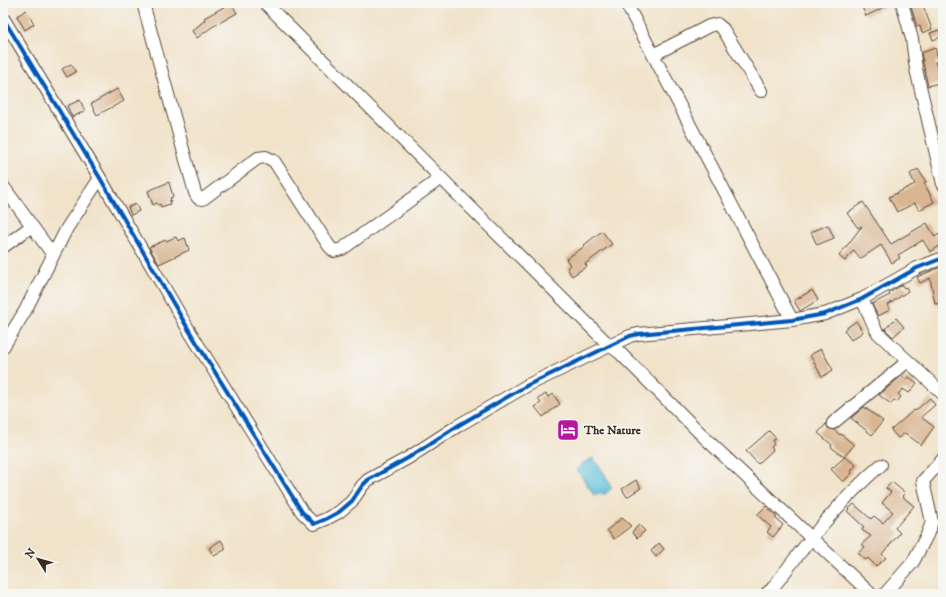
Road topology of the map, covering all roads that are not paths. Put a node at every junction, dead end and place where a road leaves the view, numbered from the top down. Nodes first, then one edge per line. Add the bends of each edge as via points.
1 (143, 3) edge
2 (265, 3) edge
3 (902, 3) edge
4 (627, 4) edge
5 (3, 18) edge
6 (652, 55) junction
7 (761, 91) dead end
8 (100, 178) junction
9 (441, 178) junction
10 (943, 184) edge
11 (3, 186) edge
12 (32, 226) junction
13 (3, 247) edge
14 (53, 255) junction
15 (943, 258) edge
16 (862, 299) junction
17 (792, 320) junction
18 (610, 346) junction
19 (3, 347) edge
20 (908, 361) junction
21 (943, 394) edge
22 (833, 423) dead end
23 (943, 459) edge
24 (881, 465) dead end
25 (811, 537) junction
26 (766, 594) edge
27 (871, 594) edge
28 (885, 594) edge

1 - 9 street via 198,198 203,199 258,158 266,157 274,161 334,251 342,249
2 - 9 street
3 - 10 street
4 - 6 street
5 - 8 street
6 - 7 street via 717,24 723,29
6 - 17 street
8 - 14 street via 67,228
8 - 18 street via 194,339 302,512 314,524 339,512 368,480 459,425 528,385
9 - 18 street
11 - 12 street
12 - 13 street
12 - 14 street
14 - 19 street via 25,311
15 - 16 street via 917,268
16 - 17 street via 828,313
16 - 20 street via 875,328
17 - 18 street via 638,334
18 - 25 street
20 - 21 street
20 - 22 street
23 - 28 street via 923,481 932,522 927,535 913,562
24 - 25 street
25 - 26 street
25 - 27 street

